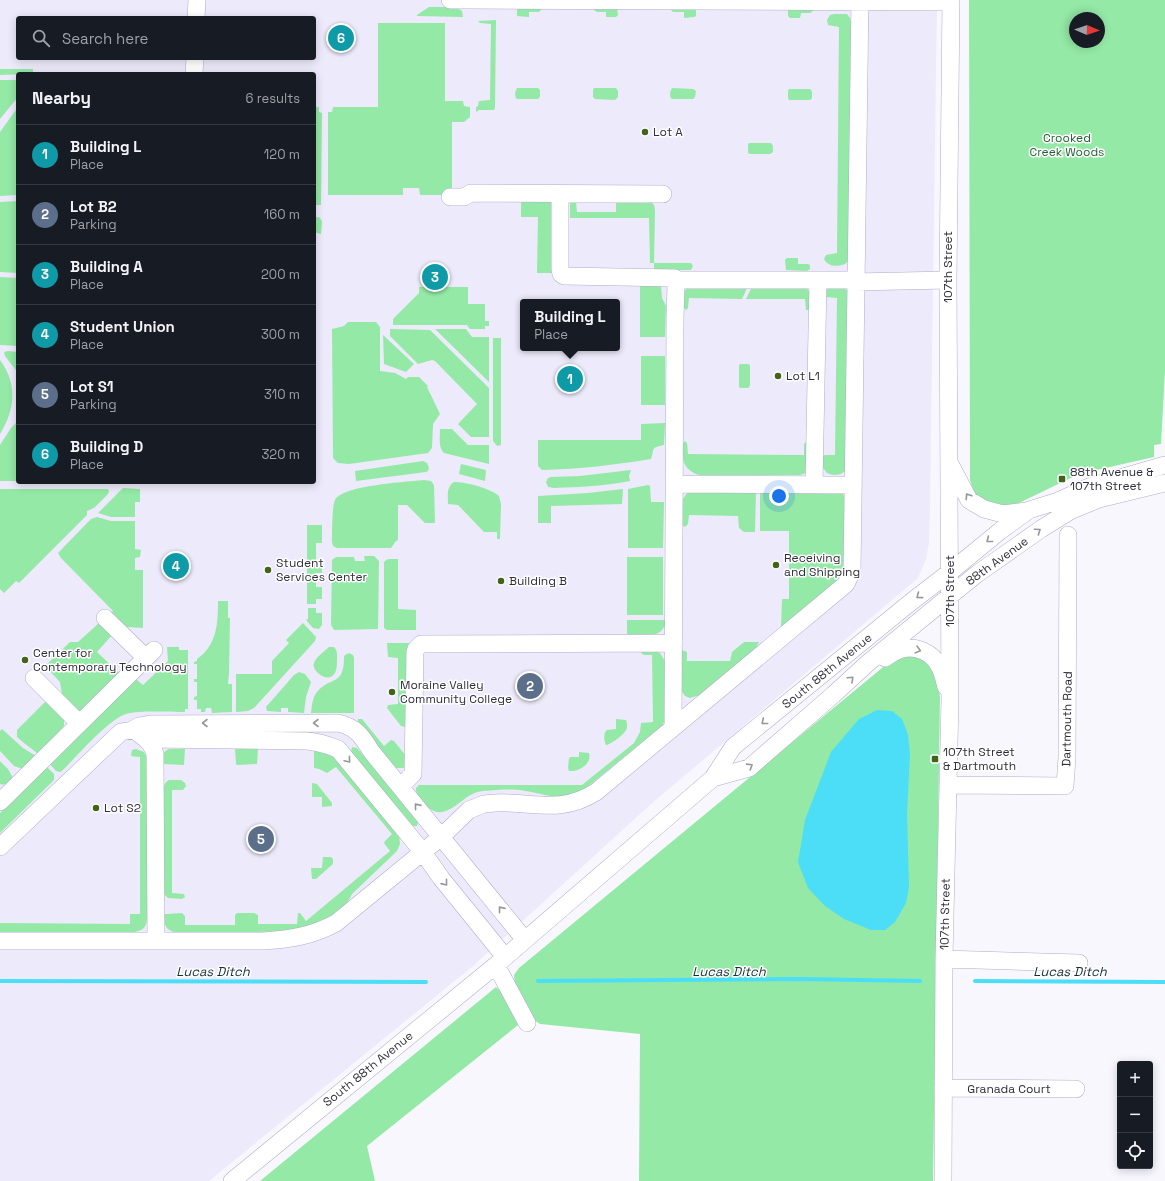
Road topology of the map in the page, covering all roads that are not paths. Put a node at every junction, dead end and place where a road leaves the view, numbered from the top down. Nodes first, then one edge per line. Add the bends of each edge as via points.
1 (197, 0) edge
2 (450, 0) edge
3 (471, 0) edge
4 (860, 1) edge
5 (951, 1) edge
6 (196, 16) edge
7 (195, 60) edge
8 (194, 72) edge
9 (560, 194) junction
10 (663, 194) dead end
11 (450, 197) dead end
12 (679, 280) junction
13 (818, 280) junction
14 (948, 280) junction
15 (855, 282) junction
16 (948, 459) junction
17 (1165, 465) edge
18 (1165, 483) edge
19 (674, 484) junction
20 (814, 484) junction
21 (853, 485) junction
22 (1029, 510) junction
23 (1068, 535) dead end
24 (950, 572) junction
25 (950, 595) junction
26 (105, 618) dead end
27 (674, 643) junction
28 (869, 662) junction
29 (34, 678) dead end
30 (833, 695) joint
31 (950, 700) junction
32 (79, 723) junction
33 (673, 728) junction
34 (132, 730) junction
35 (148, 739) junction
36 (316, 742) junction
37 (371, 751) junction
38 (713, 778) junction
39 (948, 785) junction
40 (401, 786) junction
41 (2, 797) edge
42 (441, 837) junction
43 (0, 847) edge
44 (422, 851) junction
45 (156, 940) junction
46 (525, 940) junction
47 (0, 941) edge
48 (944, 960) junction
49 (500, 961) junction
50 (1079, 963) dead end
51 (527, 1023) dead end
52 (943, 1088) junction
53 (1076, 1089) dead end
54 (232, 1181) edge
55 (944, 1181) edge

1 - 6 street
2 - 3 street
3 - 4 street
4 - 5 street
4 - 15 street
5 - 14 street, 107th Street
7 - 8 street
9 - 10 street
9 - 11 street via 471,193 464,197
9 - 12 street via 561,274
12 - 13 street
12 - 19 street via 676,284
13 - 15 street
13 - 20 street
14 - 15 street
14 - 16 street, 107th Street
15 - 21 street
22 -> 16 street via 1003,514 984,509 969,500
16 - 24 street, 107th Street
17 - 22 street, 88th Avenue via 1089,487
25 -> 18 street, 88th Avenue via 1041,528 1070,511 1099,499
19 - 20 street
19 - 27 street
20 - 21 street
21 - 33 street via 852,571 846,584
22 -> 24 street, 88th Avenue
23 - 39 street, Dartmouth Road via 1065,786
24 - 25 street, 107th Street
24 -> 38 street, South 88th Avenue via 734,747
25 - 28 street, 88th Avenue
25 - 31 street, 107th Street
26 - 32 street via 150,654
27 - 33 street
27 - 40 street via 421,644 415,652 414,774
30 -> 28 street, 88th Avenue
28 -> 31 street via 880,660 902,649 916,648 930,654 939,666
29 - 32 street
38 -> 30 street, South 88th Avenue via 749,768
31 - 39 street, 107th Street
32 - 41 street
33 - 42 street via 587,798 561,806 506,802 484,804 469,810
34 - 35 street
37 -> 34 street via 355,730 338,723 150,724
34 - 43 street via 121,732
35 - 36 street
35 - 45 street via 155,754
36 - 37 street via 346,737
36 -> 44 street via 330,745 342,753
37 - 40 street
38 - 46 street, South 88th Avenue
39 - 48 street, 107th Street
42 -> 40 street
42 - 44 street
46 -> 42 street
44 - 45 street via 336,923 323,930 285,939
44 -> 49 street
45 - 47 street
46 - 49 street
48 - 50 street
48 - 52 street, 107th Street
49 - 51 street
49 - 54 street, South 88th Avenue
52 - 53 street, Granada Court
52 - 55 street, 107th Street

